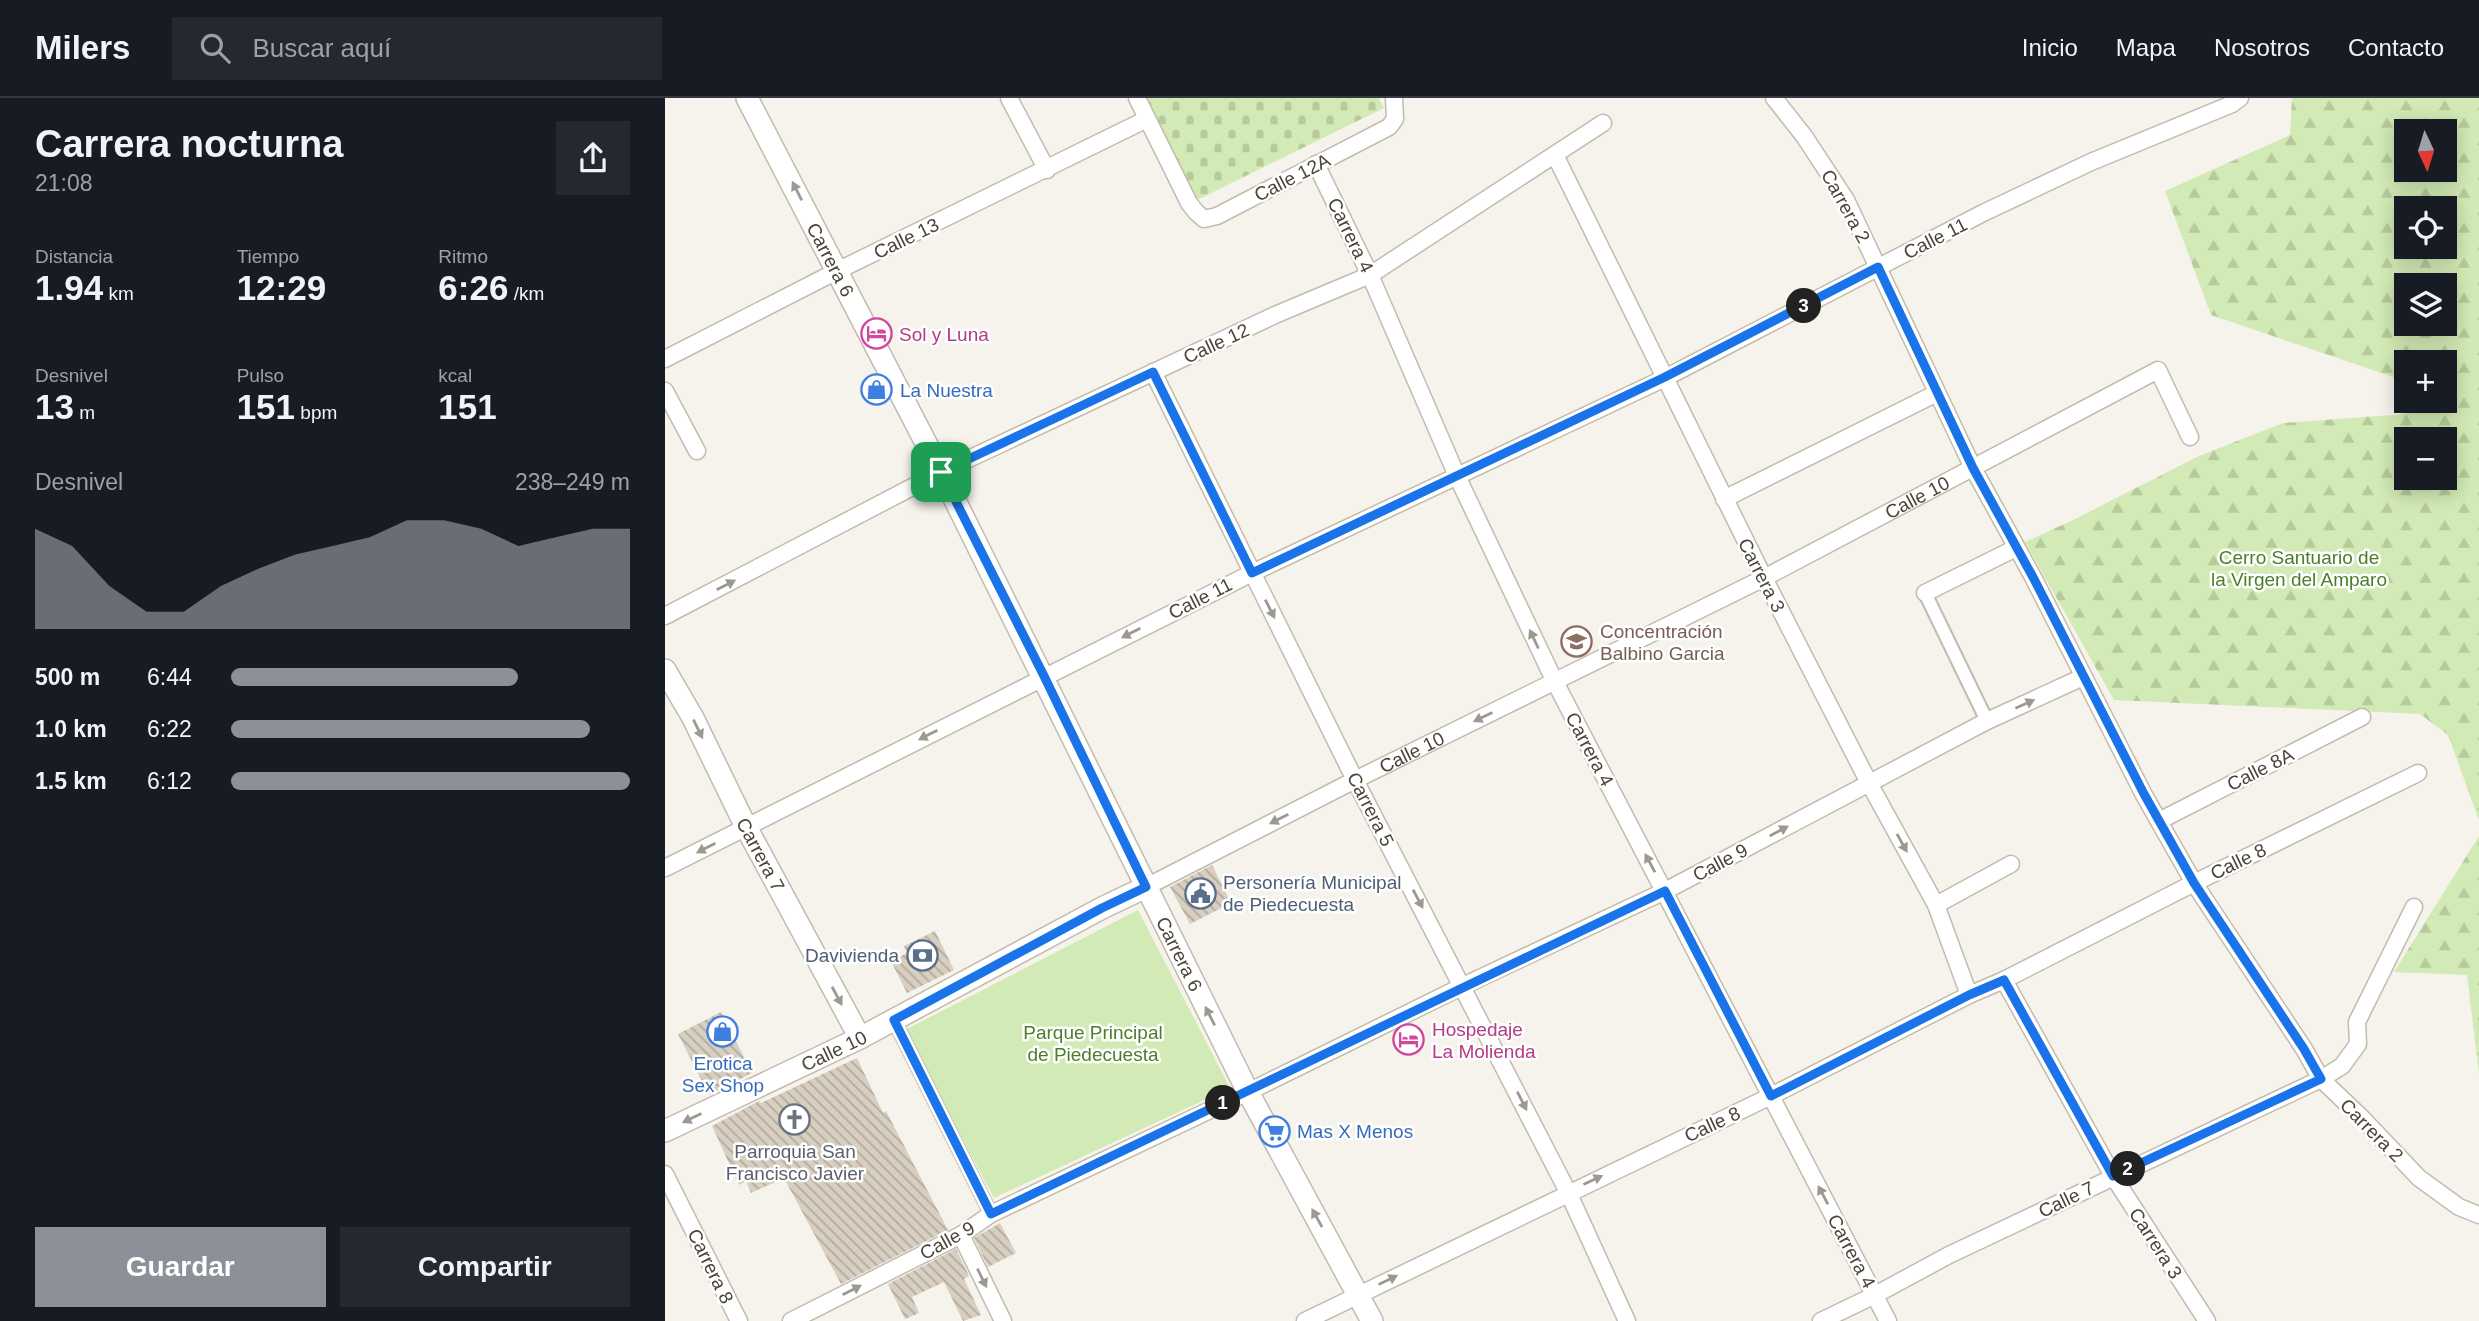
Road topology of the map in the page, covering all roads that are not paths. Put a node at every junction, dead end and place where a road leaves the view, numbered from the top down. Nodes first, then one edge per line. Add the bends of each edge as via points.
1 (747, 98) edge
2 (1009, 98) edge
3 (1137, 98) edge
4 (1394, 98) edge
5 (1774, 98) edge
6 (2236, 101) edge
7 (1147, 119) junction
8 (1603, 123) dead end
9 (1555, 155) junction
10 (1316, 164) junction
11 (1047, 170) junction
12 (1878, 267) junction
13 (837, 271) junction
14 (1370, 275) junction
15 (665, 359) edge
16 (1153, 372) junction
17 (1665, 377) junction
18 (665, 391) edge
19 (1937, 393) junction
20 (2190, 437) dead end
21 (697, 451) dead end
22 (1973, 468) junction
23 (941, 472) junction
24 (1457, 476) junction
25 (1724, 499) junction
26 (2016, 548) junction
27 (1252, 573) junction
28 (1764, 578) junction
29 (1925, 593) joint
30 (665, 616) edge
31 (665, 670) edge
32 (1044, 676) junction
33 (2083, 677) junction
34 (1555, 682) junction
35 (2362, 717) dead end
36 (1987, 721) junction
37 (2418, 773) dead end
38 (1355, 780) junction
39 (1869, 783) junction
40 (2159, 821) junction
41 (746, 827) junction
42 (2011, 864) dead end
43 (665, 869) edge
44 (2194, 883) junction
45 (1146, 887) junction
46 (1665, 891) junction
47 (1936, 905) junction
48 (2414, 907) dead end
49 (2004, 980) junction
50 (1463, 985) junction
51 (1969, 995) junction
52 (894, 1020) junction
53 (860, 1038) junction
54 (2321, 1079) junction
55 (1248, 1092) junction
56 (1771, 1096) junction
57 (665, 1131) edge
58 (665, 1174) edge
59 (2113, 1176) junction
60 (1568, 1192) junction
61 (991, 1214) junction
62 (2479, 1215) edge
63 (961, 1235) junction
64 (1359, 1294) junction
65 (1875, 1295) junction
66 (739, 1321) edge
67 (791, 1321) edge
68 (1003, 1321) edge
69 (1305, 1321) edge
70 (1372, 1321) edge
71 (1626, 1321) edge
72 (1821, 1321) edge
73 (1888, 1321) edge
74 (2207, 1321) edge

13 -> 1 street, Carrera 6
2 - 11 street
3 - 7 street
4 - 10 street, Calle 12A via 1395,119 1389,127
5 - 12 street, Carrera 2 via 1846,200
6 - 12 street, Calle 11 via 2091,162
7 - 10 street, Calle 12A via 1189,203 1203,219
7 - 11 street, Calle 13
8 - 9 street, Calle 12
9 - 14 street, Calle 12
9 - 17 street, Carrera 3
10 - 14 street, Carrera 4
11 - 13 street, Calle 13
12 - 17 street, Calle 11
12 - 19 street, Carrera 2
13 - 15 street, Calle 13
13 - 23 street, Carrera 6
14 - 16 street, Calle 12
14 - 24 street, Carrera 4
16 - 23 street, Calle 12
16 - 27 street, Carrera 5
17 - 24 street, Calle 11
17 - 25 street, Carrera 3
18 - 21 street
19 - 22 street, Carrera 2
19 - 25 street
20 - 22 street, Calle 10 via 2158,370
22 - 26 street, Carrera 2
22 - 28 street, Calle 10
30 -> 23 street, Calle 12
23 - 32 street, Carrera 6
24 - 27 street, Calle 11
34 -> 24 street, Carrera 4
25 - 28 street, Carrera 3
26 - 29 street
26 - 33 street, Carrera 2
27 -> 32 street, Calle 11
27 -> 38 street, Carrera 5
28 - 34 street, Calle 10
28 - 39 street, Carrera 3
29 - 36 street
31 -> 41 street, Carrera 7
32 -> 41 street, Calle 11
32 - 45 street, Carrera 6
36 -> 33 street, Calle 9
33 - 40 street, Carrera 2
34 -> 38 street, Calle 10
46 -> 34 street, Carrera 4
35 - 40 street, Calle 8A
36 - 39 street, Calle 9
37 - 44 street, Calle 8
38 -> 45 street, Calle 10
38 -> 50 street, Carrera 5
46 -> 39 street, Calle 9
39 -> 47 street, Carrera 3
40 - 44 street, Carrera 2
41 -> 43 street, Calle 11
41 -> 53 street, Carrera 7
42 - 47 street
44 - 49 street, Calle 8
44 - 54 street, Carrera 2
45 - 52 street, Calle 10
55 -> 45 street, Carrera 6
46 - 50 street, Calle 9
46 - 56 street, Carrera 4
47 - 51 street, Carrera 3
48 - 54 street, Calle 7 via 2357,1022 2358,1044 2342,1066
49 - 51 street, Calle 8
49 - 59 street, Carrera 3
50 - 55 street, Calle 9
50 -> 60 street, Carrera 5
51 - 56 street, Calle 8
52 - 53 street, Calle 10
52 - 61 street
53 -> 57 street, Calle 10
54 - 59 street, Calle 7
54 - 62 street, Carrera 2 via 2419,1178 2459,1207
55 - 61 street, Calle 9
64 -> 55 street, Carrera 6
60 -> 56 street, Calle 8
65 -> 56 street, Carrera 4
58 - 66 street, Carrera 8
59 - 65 street, Calle 7
59 - 74 street, Carrera 3
64 -> 60 street, Calle 8
60 - 71 street, Carrera 5
61 - 63 street, Calle 9
67 -> 63 street, Calle 9
63 -> 68 street
64 - 69 street, Calle 8
64 - 70 street, Carrera 6
65 - 72 street, Calle 7
65 - 73 street, Carrera 4

